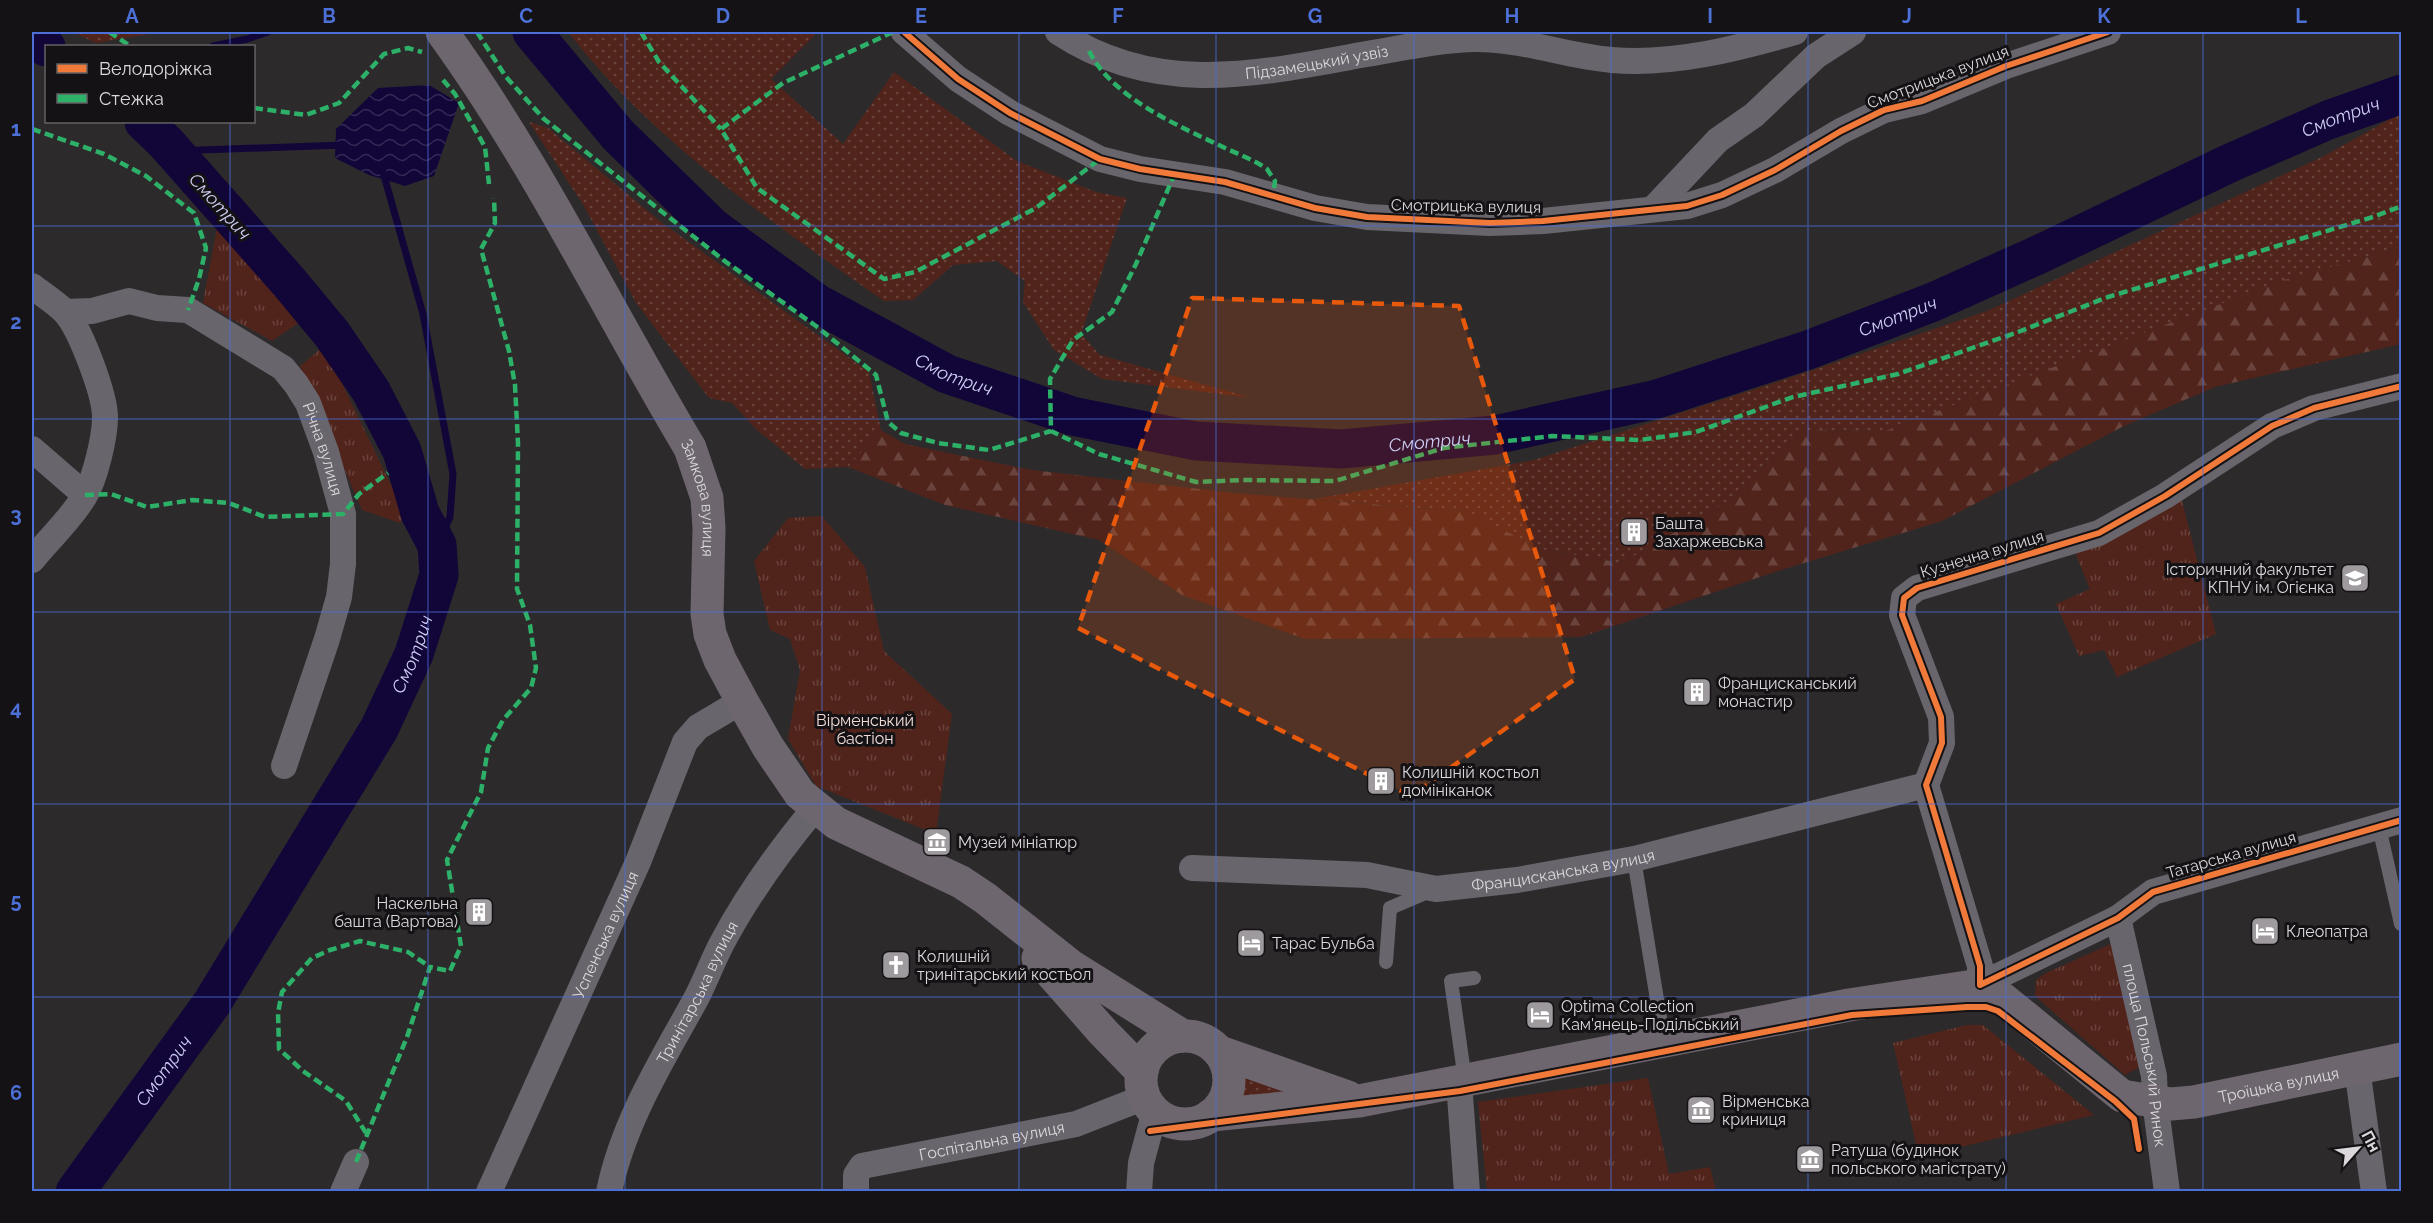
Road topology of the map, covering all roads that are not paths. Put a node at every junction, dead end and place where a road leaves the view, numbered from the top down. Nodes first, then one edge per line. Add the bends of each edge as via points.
1 (442, 32) edge
2 (904, 32) edge
3 (1058, 32) edge
4 (1795, 32) edge
5 (1853, 32) edge
6 (2109, 32) edge
7 (1653, 209) junction
8 (32, 286) edge
9 (65, 312) junction
10 (2402, 386) edge
11 (32, 449) edge
12 (86, 495) junction
13 (32, 560) edge
14 (742, 701) junction
15 (284, 766) dead end
16 (1926, 785) junction
17 (815, 808) junction
18 (2390, 824) edge
19 (1634, 859) junction
20 (1192, 868) dead end
21 (1436, 888) junction
22 (985, 898) junction
23 (2118, 918) junction
24 (2402, 924) edge
25 (1386, 962) dead end
26 (1474, 978) dead end
27 (1980, 985) junction
28 (1183, 1036) junction
29 (1664, 1042) junction
30 (1220, 1052) junction
31 (2402, 1059) edge
32 (2358, 1068) junction
33 (1462, 1081) junction
34 (1148, 1093) junction
35 (1359, 1101) junction
36 (2155, 1101) junction
37 (1211, 1115) junction
38 (356, 1162) dead end
39 (343, 1191) edge
40 (489, 1191) edge
41 (609, 1191) edge
42 (856, 1191) edge
43 (1139, 1191) edge
44 (1467, 1191) edge
45 (2167, 1191) edge
46 (2374, 1191) edge

1 - 14 main road, Замкова вулиця via 504,123 690,448 707,498 710,634
2 - 7 street, Смотрицька вулиця via 958,79 1010,113 1100,159 1140,169 1225,182 1315,208 1366,217 1490,223
3 - 4 street, Підзамецький узвіз via 1089,51 1125,64 1166,73 1212,75 1261,72 1419,44 1475,39 1529,44 1612,60 1666,59 1711,53
5 - 7 street via 1816,56 1754,115 1718,140
6 - 7 street, Смотрицька вулиця via 2006,66 1922,101 1884,110 1722,195 1687,206
8 - 9 street
9 - 12 street via 91,366 105,417
9 - 15 street, Річна вулиця via 92,311 129,301 158,309 188,310 283,368 308,403 343,514 343,564 327,639
10 - 16 street, Кузнечна вулиця via 2314,408 2272,426 2165,496 2099,533 1917,588 1904,598 1902,615 1941,717 1942,743
11 - 12 street
12 - 13 street
14 - 17 main road, Замкова вулиця via 788,779
14 - 40 street, Успенська вулиця via 698,727 685,742 638,862
16 - 19 street, Францисканська вулиця
16 - 27 street via 1980,966
17 - 22 main road, Замкова вулиця via 836,823 934,868
17 - 41 street, Тринітарська вулиця via 773,860 722,944 648,1085
18 - 23 street, Татарська вулиця via 2152,892
18 - 24 lane
19 - 21 street, Францисканська вулиця via 1517,880
19 - 29 lane
20 - 21 street, Францисканська вулиця via 1367,875
21 - 25 lane via 1390,908
22 - 28 main road, Замкова вулиця via 1071,966
22 - 34 main road, Замкова вулиця via 1103,1032
23 - 27 street, Татарська вулиця
23 - 36 street, площа Польський Ринок via 2154,1076
26 - 33 lane via 1451,981
27 - 29 main road via 1849,1005
27 - 36 main road, Троїцька вулиця via 2003,999 2122,1096
28 - 30 main road via 1197,1037
28 - 34 main road via 1161,1043 1146,1060
29 - 33 main road
30 - 35 main road
30 - 37 main road via 1227,1065 1227,1093
31 - 32 main road, Троїцька вулиця
32 - 36 main road, Троїцька вулиця via 2194,1102
32 - 46 street
33 - 35 main road
33 - 44 street
34 - 37 main road via 1175,1122 1198,1122
34 - 42 street, Госпітальна вулиця via 1076,1124 861,1166 856,1175
34 - 43 street
35 - 37 main road
36 - 45 street, площа Польський Ринок
38 - 39 street

